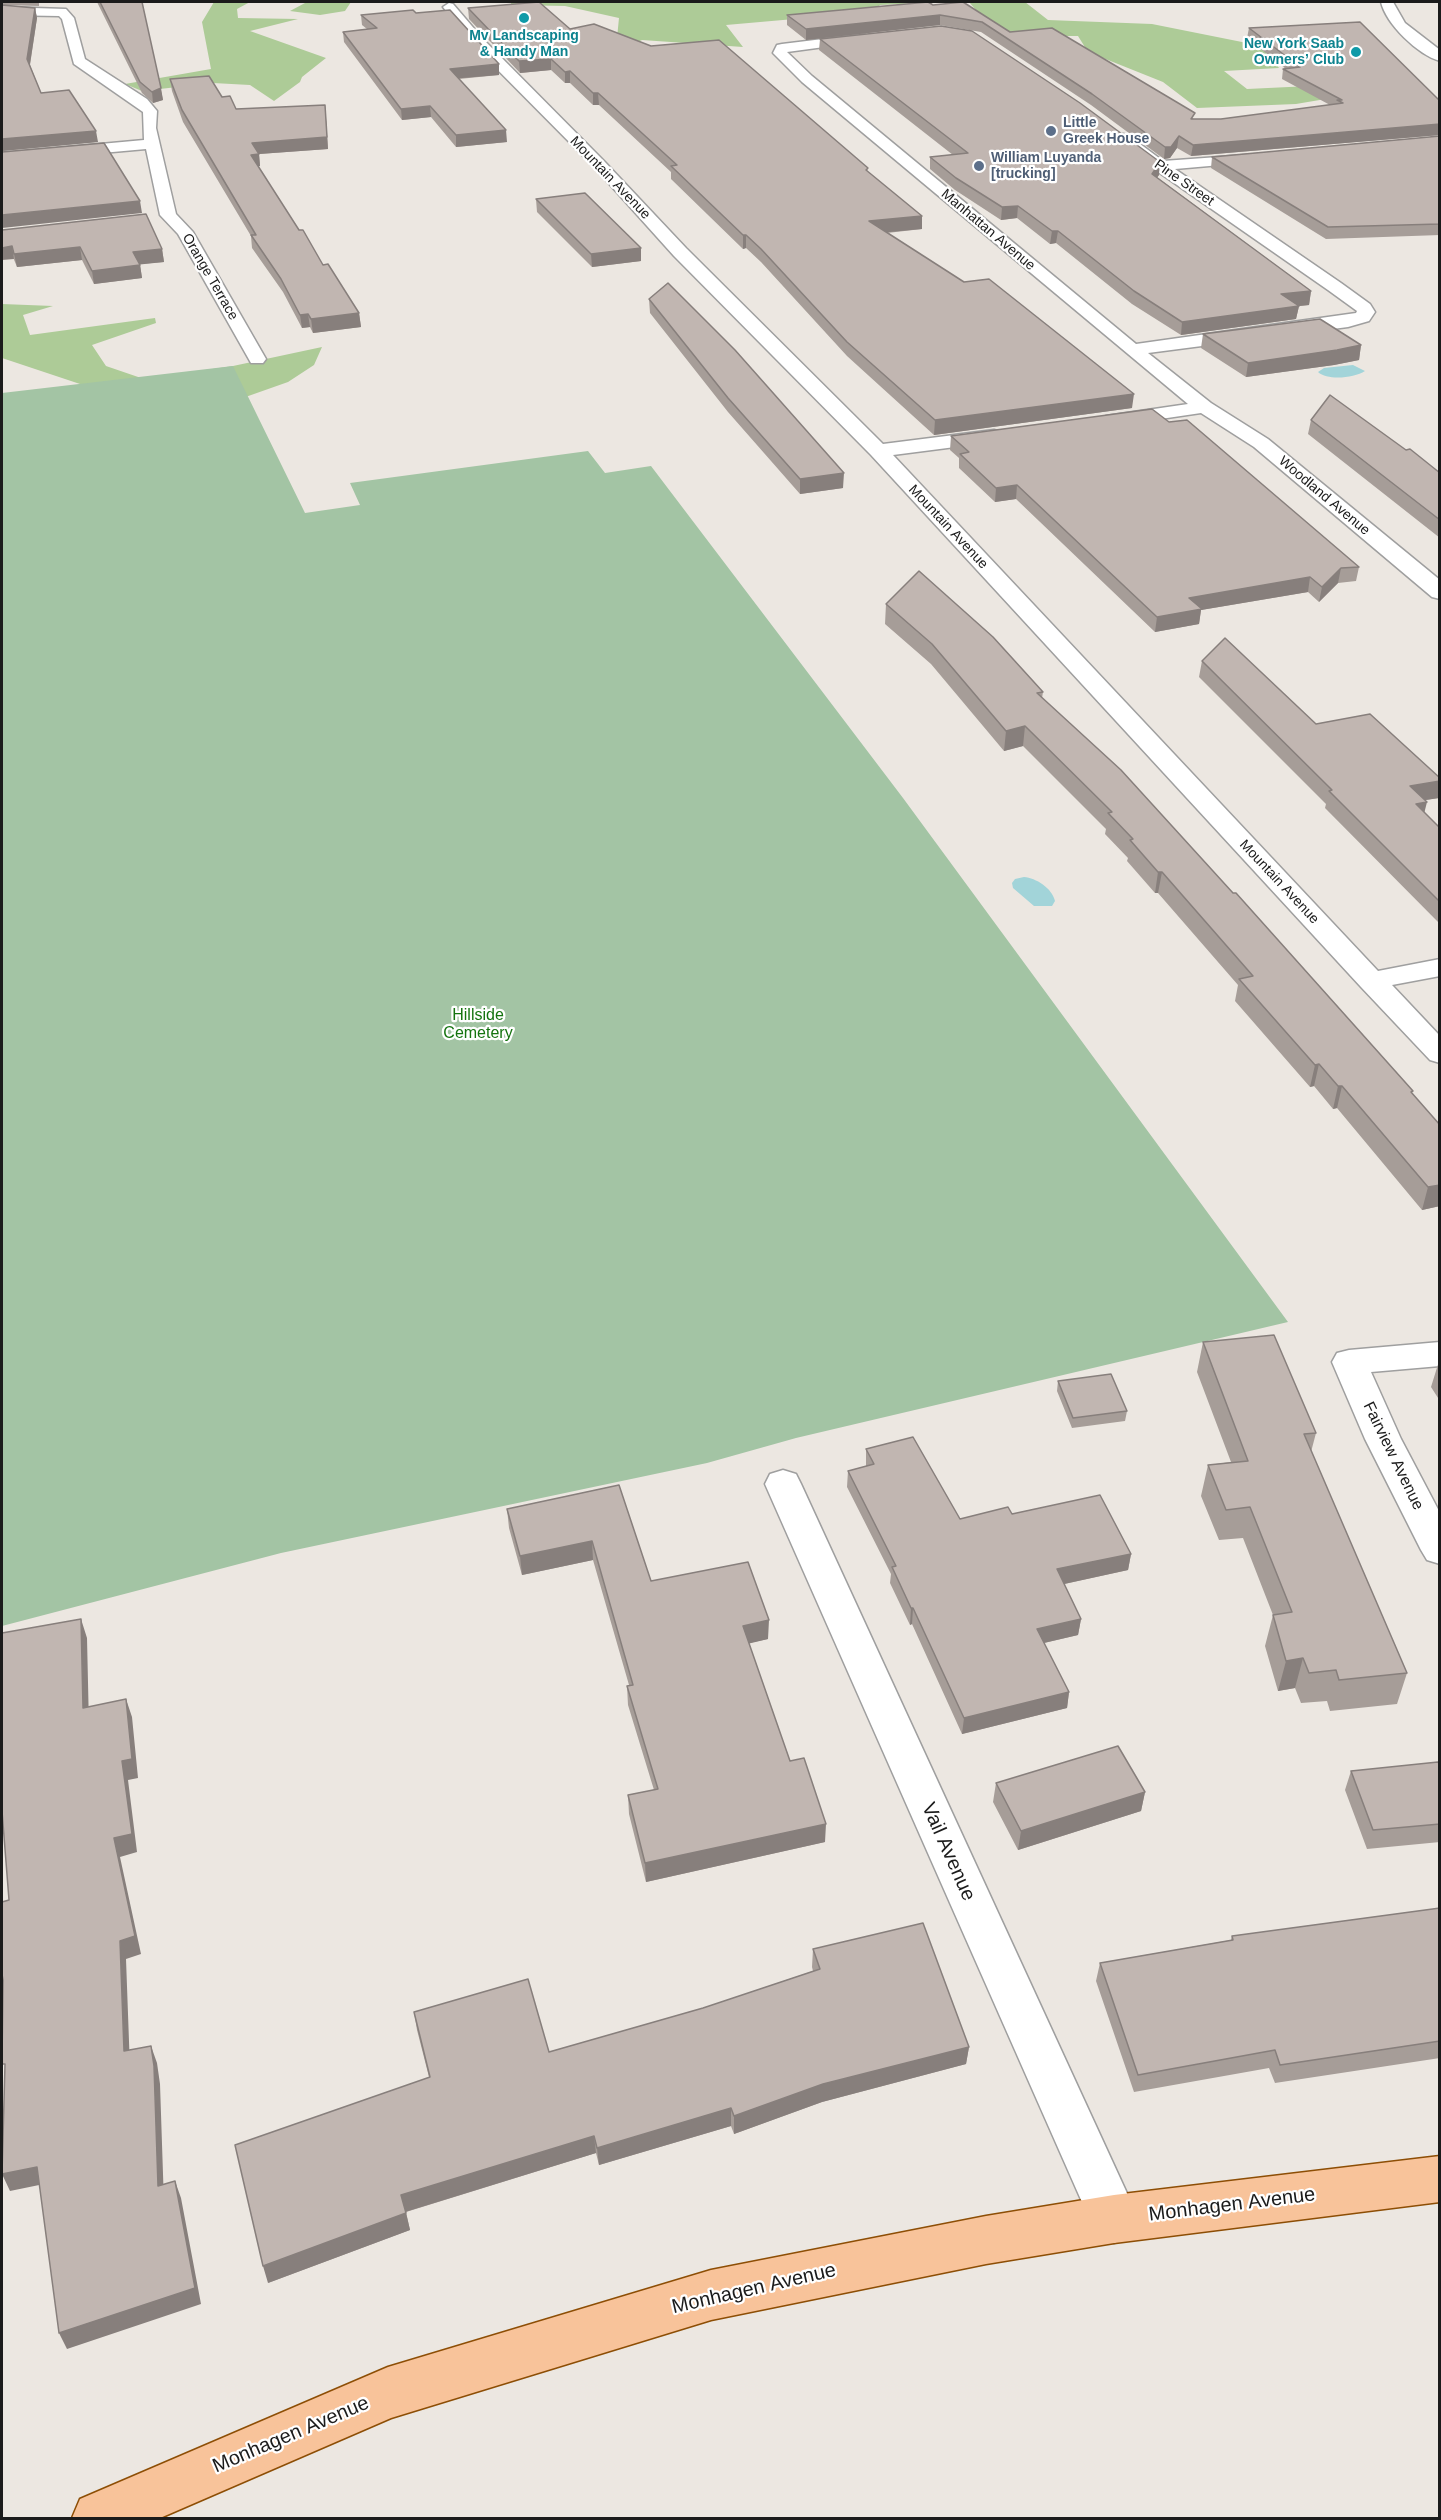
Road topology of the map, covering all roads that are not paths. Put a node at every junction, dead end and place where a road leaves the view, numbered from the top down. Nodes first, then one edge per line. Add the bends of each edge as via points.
1 (1388, 2) edge
2 (449, 7) dead end
3 (2, 11) edge
4 (880, 37) edge
5 (1440, 57) edge
6 (1110, 128) edge
7 (153, 144) junction
8 (1276, 155) edge
9 (2, 158) edge
10 (1159, 166) junction
11 (170, 217) junction
12 (147, 219) edge
13 (1132, 350) junction
14 (257, 359) dead end
15 (1204, 407) junction
16 (1098, 422) edge
17 (1017, 433) edge
18 (878, 452) junction
19 (1440, 592) edge
20 (1440, 968) edge
21 (1371, 981) junction
22 (1440, 1054) edge
23 (1440, 1354) edge
24 (783, 1484) dead end
25 (1440, 1550) edge
26 (1440, 2179) edge
27 (1114, 2220) junction
28 (99, 2518) edge

1 - 5 street via 1388,9 1400,25
2 - 18 street, Mountain Avenue via 680,252
3 - 7 street, Orange Terrace via 62,12 68,18 79,61 150,111
4 - 13 street, Manhattan Avenue via 782,48 782,56
6 - 10 street, Pine Street
7 - 9 street
7 - 11 street, Orange Terrace
8 - 10 street
10 - 13 street, Pine Street via 1310,267 1366,312 1348,322
11 - 12 street
11 - 14 street, Orange Terrace via 185,232
13 - 15 street, Manhattan Avenue
15 - 16 street
15 - 19 street, Woodland Avenue via 1261,443
17 - 18 street
18 - 21 street, Mountain Avenue
20 - 21 street
21 - 22 street, Mountain Avenue
23 - 25 street, Fairview Avenue via 1349,1362
24 - 27 street, Vail Avenue
26 - 27 main road, Monhagen Avenue
27 - 28 main road, Monhagen Avenue via 986,2240 711,2295 388,2393

